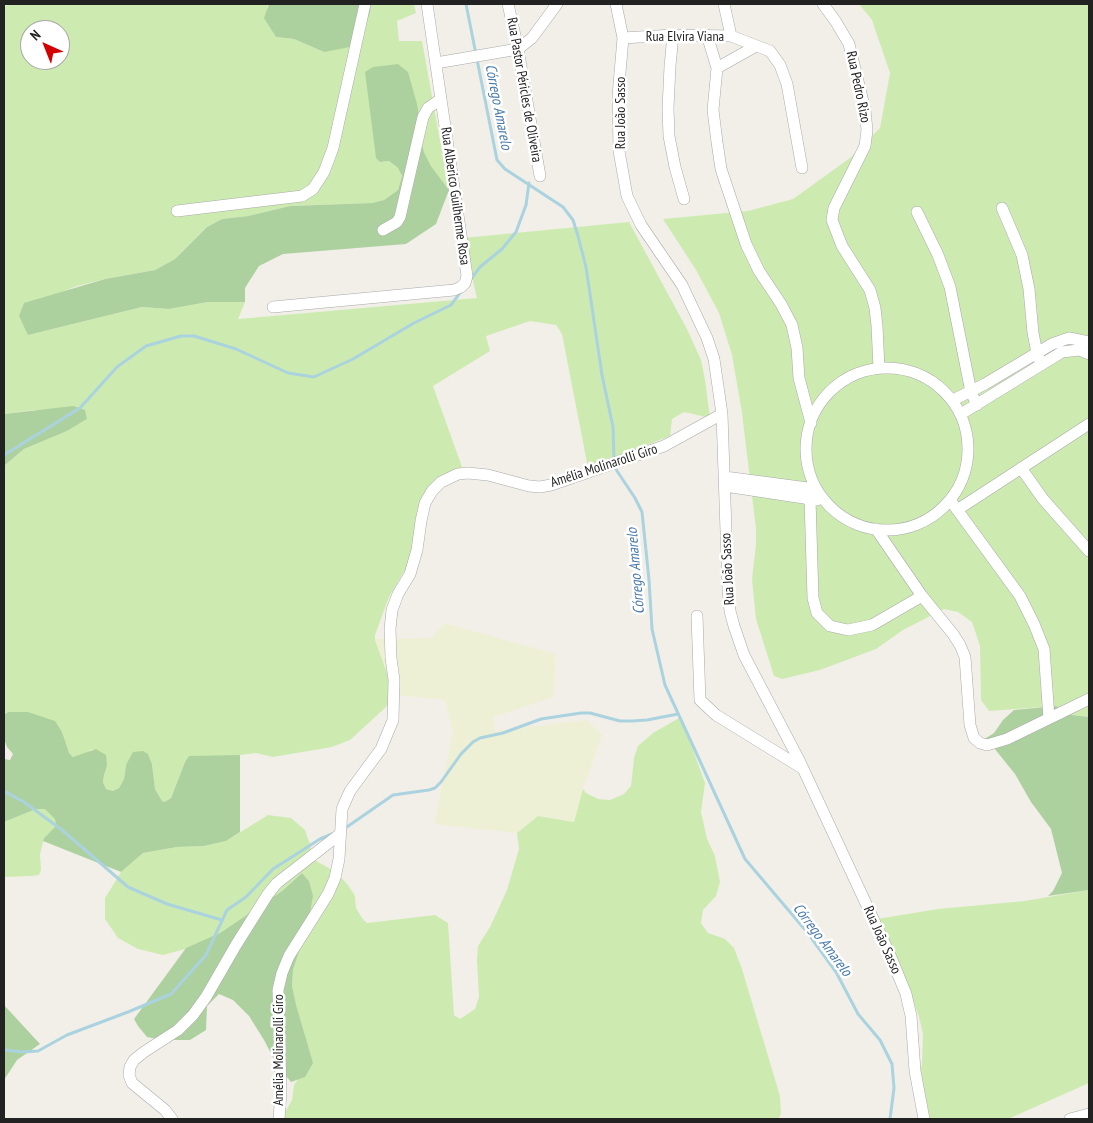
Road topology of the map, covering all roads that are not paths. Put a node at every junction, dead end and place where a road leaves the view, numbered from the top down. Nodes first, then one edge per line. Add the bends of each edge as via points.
1 (366, 4) edge
2 (427, 4) edge
3 (508, 4) edge
4 (557, 4) edge
5 (616, 4) edge
6 (724, 4) edge
7 (823, 4) edge
8 (673, 35) junction
9 (707, 35) junction
10 (731, 36) junction
11 (623, 38) junction
12 (756, 46) junction
13 (518, 48) junction
14 (436, 63) junction
15 (718, 68) junction
16 (441, 99) junction
17 (802, 168) dead end
18 (540, 176) dead end
19 (684, 199) dead end
20 (1002, 208) dead end
21 (177, 211) dead end
22 (917, 212) dead end
23 (383, 230) dead end
24 (273, 307) dead end
25 (1089, 342) edge
26 (1037, 353) junction
27 (1089, 354) edge
28 (1042, 364) junction
29 (879, 368) junction
30 (971, 392) junction
31 (953, 400) junction
32 (977, 406) junction
33 (722, 414) junction
34 (961, 414) junction
35 (811, 423) junction
36 (1089, 424) edge
37 (1021, 468) junction
38 (725, 482) junction
39 (812, 493) junction
40 (950, 500) junction
41 (958, 510) junction
42 (876, 529) junction
43 (1089, 551) edge
44 (922, 596) junction
45 (697, 616) dead end
46 (1089, 700) edge
47 (1049, 718) junction
48 (802, 768) junction
49 (340, 834) junction
50 (1089, 1114) edge
51 (172, 1119) edge
52 (279, 1119) edge
53 (924, 1119) edge
54 (1070, 1119) edge

1 - 21 street via 333,148 313,189 302,196
2 - 14 street, Rua Alberico Guilherme Rosa
3 - 13 street, Rua Pastor Péricles de Oliveira
4 - 13 street via 532,38
5 - 11 street, Rua João Sasso
6 - 10 street
7 - 29 street, Rua Pedro Rizo via 849,44 865,110 866,146 834,208 832,220 842,246 870,290 875,308
8 - 9 street, Rua Elvira Viana
8 - 11 street, Rua Elvira Viana
8 - 19 street via 669,136
9 - 10 street, Rua Elvira Viana
9 - 15 street
10 - 12 street, Rua Elvira Viana
11 - 33 street, Rua João Sasso via 618,123 627,196 641,225 682,285 707,338 714,359
12 - 15 street
12 - 17 street, Rua Elvira Viana via 770,52 780,65 787,84
13 - 14 street
13 - 18 street, Rua Pastor Péricles de Oliveira
14 - 16 street, Rua Alberico Guilherme Rosa
15 - 35 street via 713,110 721,170 746,244 792,325 799,378
16 - 23 street via 428,108 423,117 400,217
16 - 24 street, Rua Alberico Guilherme Rosa via 467,276 465,283 454,290
20 - 26 street via 1022,255
22 - 30 street via 950,287
25 - 26 street via 1069,338
26 - 28 street
26 - 30 street
27 - 28 street via 1079,350 1062,352
28 - 32 street
29 - 31 street via 920,374
29 - 35 street via 856,374 837,386 821,403
30 - 31 street
30 - 32 street
31 - 34 street
32 - 34 street
33 - 38 street, Rua João Sasso
33 - 49 street, Amélia Molinarolli Giro via 664,446 551,485 529,486 468,473 441,482 432,491 426,503 410,574 392,610 393,720 381,750 350,791 342,809
34 - 40 street via 968,436 968,458 962,480
35 - 39 street via 807,457
36 - 37 street
37 - 41 street
37 - 43 street
38 - 39 street
38 - 48 street, Rua João Sasso via 728,590 734,626 744,655
39 - 42 street via 848,519
39 - 44 street via 813,598 817,613 830,626 848,630 872,626
40 - 41 street
40 - 42 street via 930,518 904,528
41 - 47 street via 1020,596 1034,624 1044,649
42 - 44 street
44 - 47 street via 953,634 965,656 970,725 974,738 987,744 1007,739
45 - 48 street via 700,700 716,715
46 - 47 street
48 - 53 street, Rua João Sasso via 906,994
49 - 51 street via 277,883 193,1015 178,1030 134,1060 129,1075 132,1083
49 - 52 street, Amélia Molinarolli Giro via 335,878 289,956 278,990 282,1092
50 - 54 street

